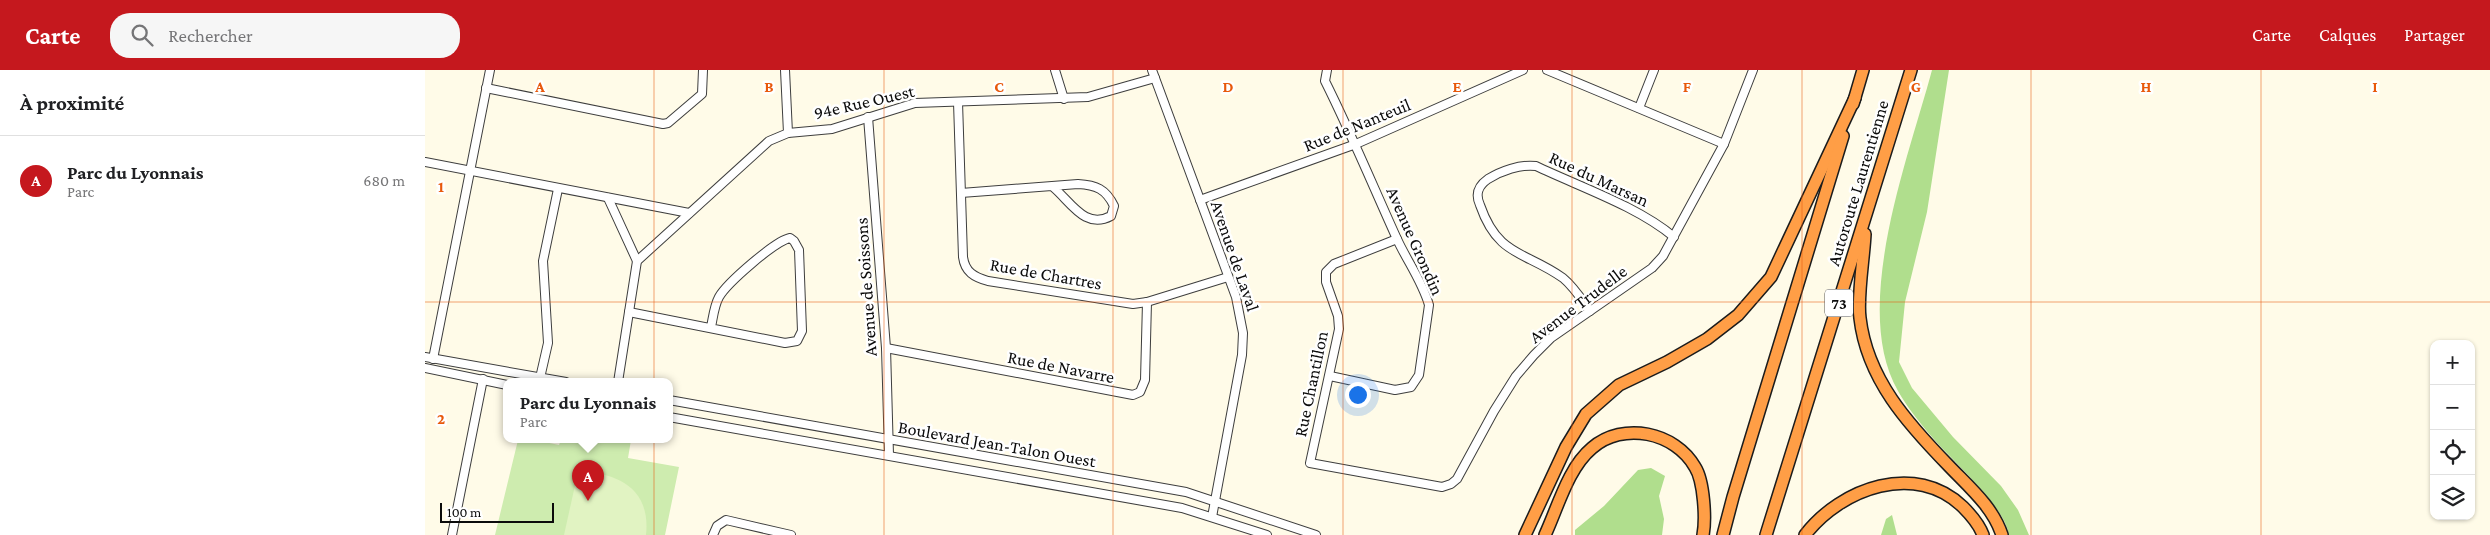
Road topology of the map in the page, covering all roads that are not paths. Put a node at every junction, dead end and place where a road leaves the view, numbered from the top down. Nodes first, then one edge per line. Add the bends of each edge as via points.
1 (490, 70) edge
2 (703, 70) edge
3 (785, 70) edge
4 (1055, 70) edge
5 (1327, 70) edge
6 (1523, 70) edge
7 (1547, 70) edge
8 (1654, 70) edge
9 (1753, 70) edge
10 (1863, 70) edge
11 (1911, 70) edge
12 (1153, 74) edge
13 (486, 88) junction
14 (1855, 98) junction
15 (1064, 99) junction
16 (958, 102) junction
17 (1639, 108) junction
18 (868, 117) junction
19 (788, 133) junction
20 (1356, 144) junction
21 (1724, 144) junction
22 (425, 162) edge
23 (469, 169) junction
24 (1053, 187) junction
25 (558, 189) junction
26 (961, 193) junction
27 (608, 198) junction
28 (1200, 200) junction
29 (689, 214) junction
30 (1867, 215) junction
31 (1674, 237) junction
32 (1397, 239) junction
33 (637, 261) junction
34 (1228, 277) junction
35 (1147, 302) junction
36 (1590, 311) junction
37 (629, 312) junction
38 (711, 327) junction
39 (886, 348) junction
40 (429, 358) edge
41 (425, 368) edge
42 (1330, 376) junction
43 (540, 378) joint
44 (619, 378) edge
45 (483, 379) junction
46 (503, 384) edge
47 (673, 401) edge
48 (673, 418) edge
49 (888, 439) junction
50 (889, 455) junction
51 (1310, 463) joint
52 (1215, 500) junction
53 (1533, 516) junction
54 (1212, 518) junction
55 (451, 535) edge
56 (713, 535) edge
57 (791, 535) edge
58 (1267, 535) edge
59 (1316, 535) edge
60 (1521, 535) edge
61 (1525, 535) edge
62 (1545, 535) edge
63 (1703, 535) edge
64 (1723, 535) edge
65 (1766, 535) edge
66 (1805, 535) edge
67 (1983, 535) edge
68 (2002, 535) edge

1 - 13 street
2 - 13 street via 702,94 663,124
3 - 19 street
4 - 15 street
5 - 20 street, Avenue Grondin via 1325,81
6 - 20 street, Rue de Nanteuil
7 - 17 street
8 - 17 street
9 - 21 street, Avenue Trudelle
10 - 14 highway, Autoroute Laurentienne
11 - 30 highway, Autoroute Laurentienne / 73
12 - 15 street, 94e Rue Ouest via 1088,96
12 - 28 street, Avenue de Laval
13 - 23 street
14 - 53 highway via 1771,277 1738,314 1707,339 1619,385 1586,414 1565,447
14 - 64 highway, Autoroute Laurentienne
15 - 16 street, 94e Rue Ouest
16 - 18 street, 94e Rue Ouest via 915,103
16 - 26 street, Rue de Chartres
17 - 21 street
18 - 19 street, 94e Rue Ouest via 832,128
18 - 39 street, Avenue de Soissons
19 - 29 street, 94e Rue Ouest via 769,141
20 - 28 street, Rue de Nanteuil
20 - 32 street, Avenue Grondin
21 - 31 street, Avenue Trudelle
22 - 23 street
23 - 25 street
23 - 40 street
24 - 24 street via 1078,184 1102,189 1114,206 1111,216 1104,220 1086,218
24 - 26 street
25 - 27 street
25 - 43 street via 543,260 548,343
26 - 35 street, Rue de Chartres via 964,267 977,278 1133,304
27 - 29 street
27 - 33 street
28 - 34 street, Avenue de Laval
29 - 33 street, 94e Rue Ouest
30 - 65 highway, Autoroute Laurentienne / 73
30 - 68 highway via 1859,318 1869,358 1887,396 1917,433 1984,503
31 - 36 street, Avenue Trudelle via 1652,268
31 - 36 street, Rue du Marsan via 1641,215 1535,166 1519,166 1485,181 1478,191 1477,200 1491,231 1513,252 1563,278
32 - 42 street, Rue Chantillon via 1334,264 1325,272 1339,329
32 - 42 street, Avenue Grondin via 1429,305 1419,375 1415,383 1405,390
33 - 37 street
34 - 35 street, Rue de Chartres
34 - 52 street, Avenue de Laval via 1243,332 1242,355
35 - 39 street, Rue de Navarre via 1145,380 1140,392 1133,395
36 - 51 street, Avenue Trudelle via 1551,338 1522,369 1451,484 1431,486
37 - 38 street
37 - 44 street
38 - 38 street via 785,342 797,341 802,331 799,250 795,240 790,238 779,243 727,286 716,302
39 - 49 street, Avenue de Soissons
40 - 43 street
41 - 45 street
42 - 51 street, Rue Chantillon
45 - 46 street
45 - 55 street
47 - 49 street, Boulevard Jean-Talon Ouest
48 - 50 street, Boulevard Jean-Talon Ouest
49 - 50 street, Avenue de Soissons
49 - 52 street, Boulevard Jean-Talon Ouest via 1186,492
50 - 54 street, Boulevard Jean-Talon Ouest via 1182,508
52 - 54 street, Avenue de Laval
52 - 59 street, Boulevard Jean-Talon Ouest
53 - 60 highway
53 - 61 highway
54 - 58 street, Boulevard Jean-Talon Ouest
56 - 57 street via 717,526 727,520
62 - 63 highway via 1577,464 1593,447 1613,436 1635,431 1657,436 1679,448 1696,468 1702,494
66 - 67 highway via 1835,508 1860,493 1883,484 1908,482 1936,489 1955,500 1970,513

